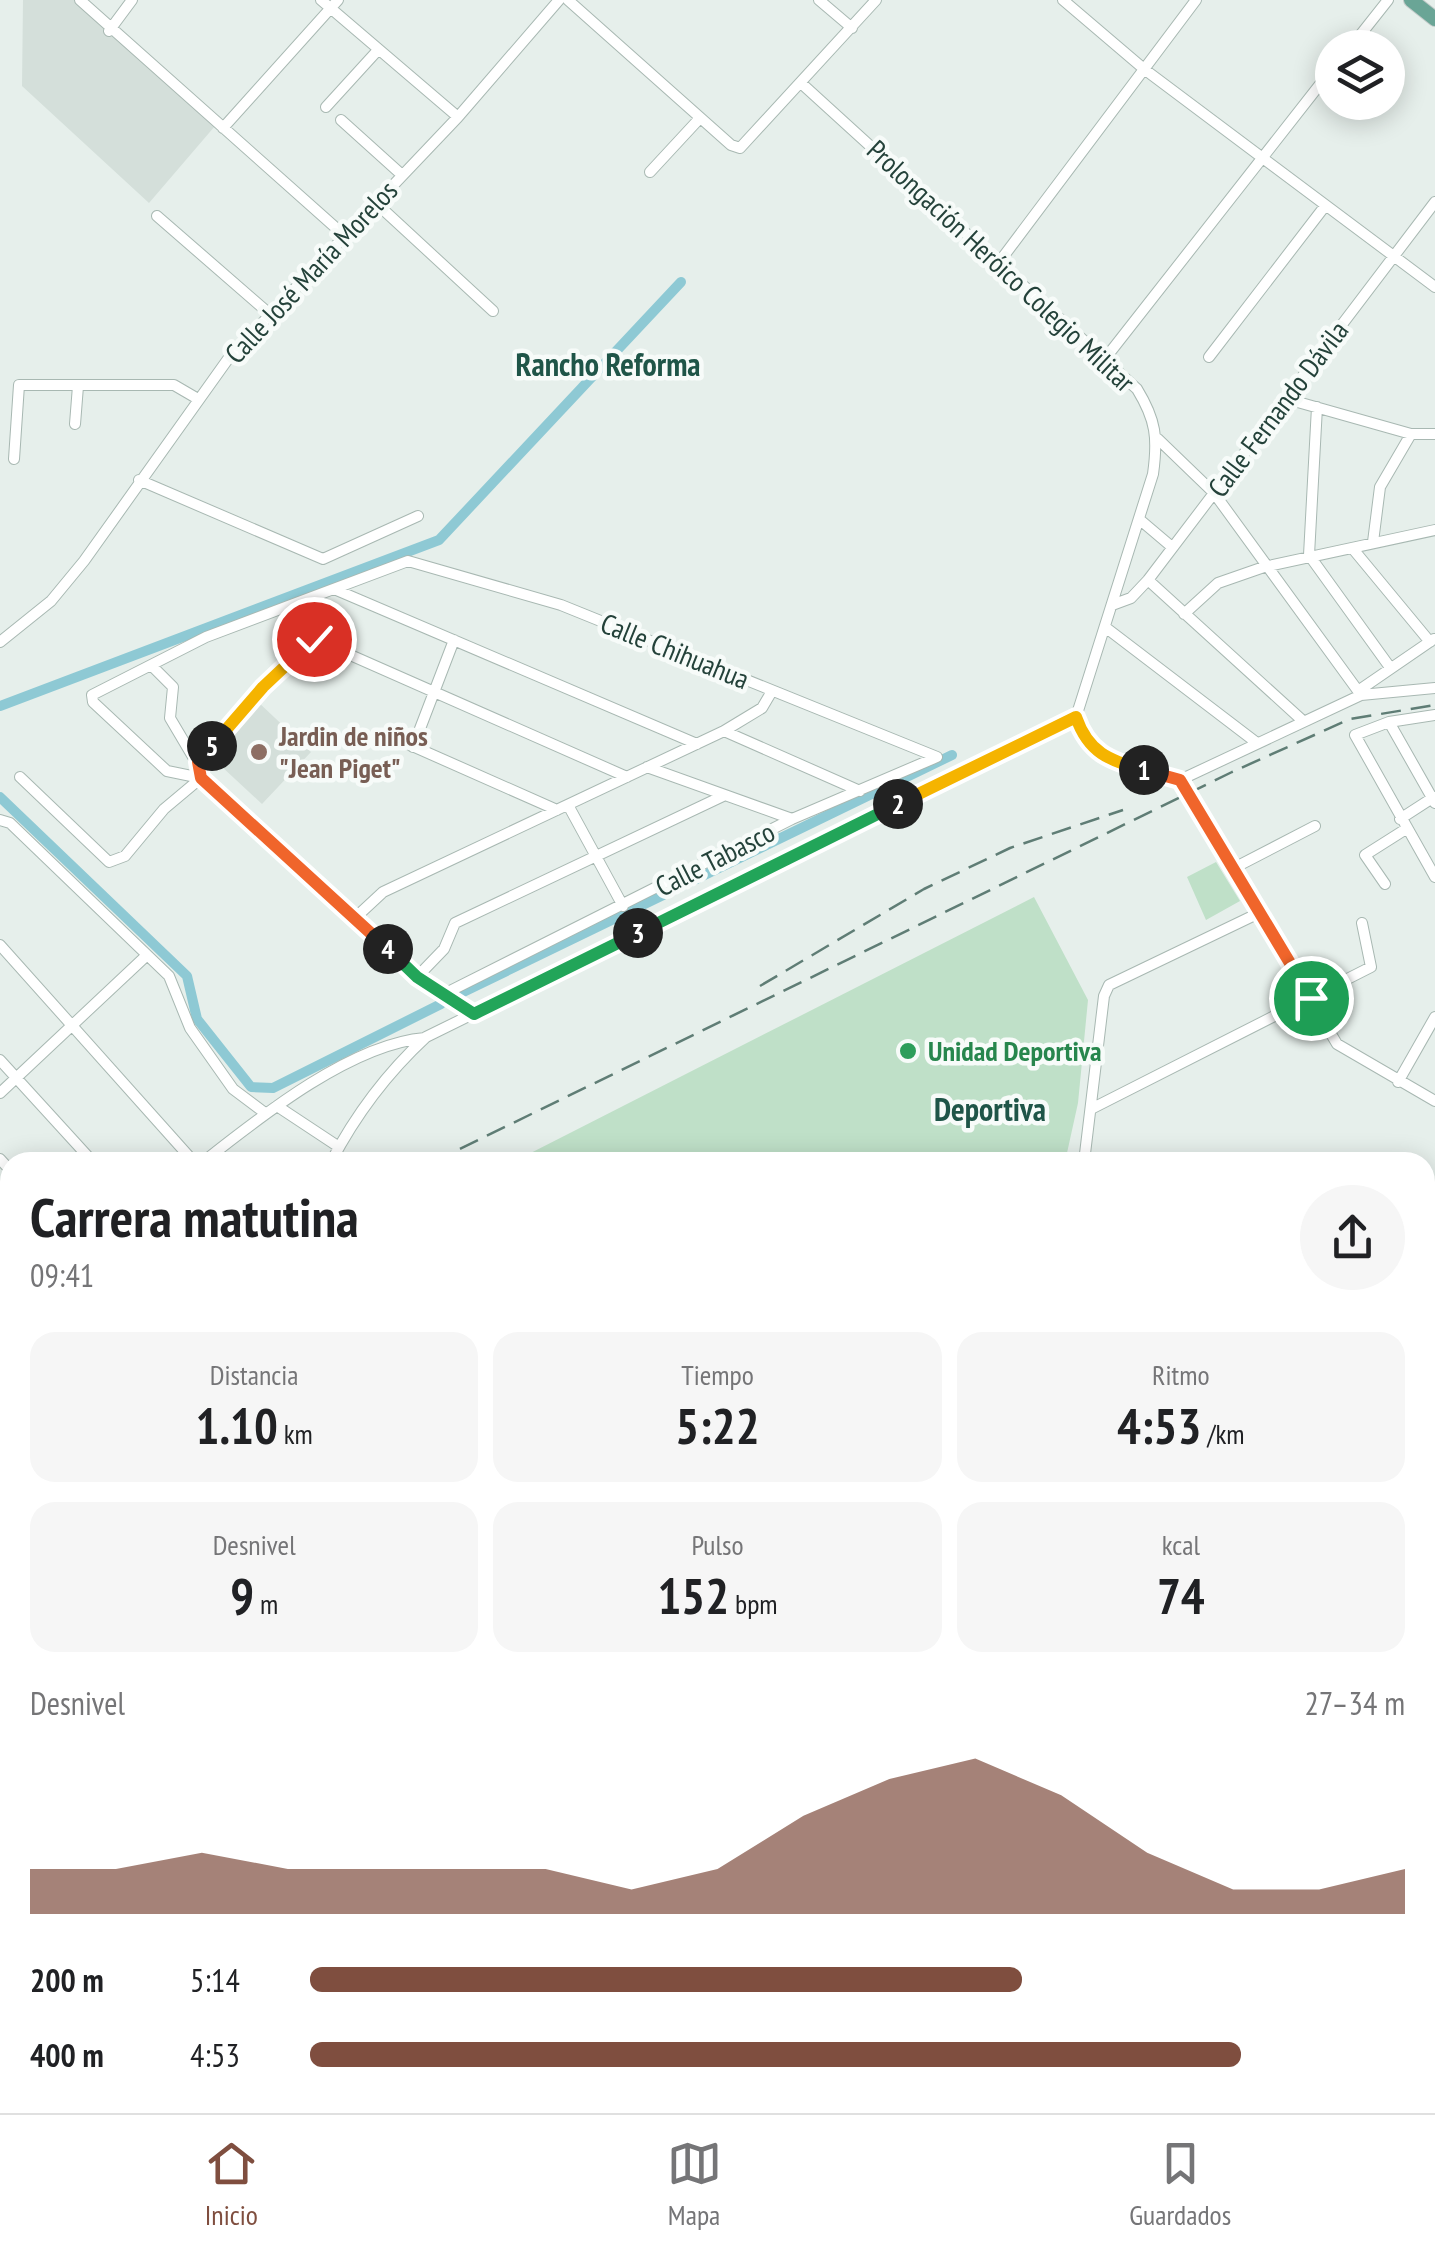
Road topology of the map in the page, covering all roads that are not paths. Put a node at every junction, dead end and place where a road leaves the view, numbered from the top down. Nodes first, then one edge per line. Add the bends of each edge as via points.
1 (80, 0) edge
2 (132, 0) edge
3 (320, 0) edge
4 (559, 0) edge
5 (568, 0) edge
6 (818, 0) edge
7 (876, 0) edge
8 (1063, 0) edge
9 (1196, 0) edge
10 (1388, 0) edge
11 (1411, 0) edge
12 (335, 4) edge
13 (1435, 20) edge
14 (852, 28) junction
15 (109, 30) junction
16 (1364, 30) edge
17 (378, 50) junction
18 (1144, 69) junction
19 (801, 83) junction
20 (1315, 90) edge
21 (326, 108) dead end
22 (458, 116) junction
23 (700, 118) junction
24 (341, 120) dead end
25 (223, 128) junction
26 (1261, 158) junction
27 (650, 172) dead end
28 (402, 175) junction
29 (1435, 202) edge
30 (376, 203) junction
31 (1325, 206) junction
32 (156, 216) dead end
33 (345, 236) junction
34 (1394, 256) junction
35 (1000, 262) junction
36 (1435, 286) edge
37 (492, 312) dead end
38 (272, 316) junction
39 (1209, 358) dead end
40 (1104, 360) junction
41 (78, 386) junction
42 (198, 398) junction
43 (1287, 398) junction
44 (1317, 407) junction
45 (75, 424) dead end
46 (1411, 434) junction
47 (1435, 434) edge
48 (1158, 439) junction
49 (14, 460) dead end
50 (139, 480) junction
51 (1214, 493) junction
52 (418, 516) dead end
53 (1139, 519) junction
54 (1435, 530) edge
55 (1373, 542) junction
56 (1172, 548) junction
57 (1353, 548) junction
58 (1309, 555) junction
59 (1264, 567) junction
60 (1148, 580) junction
61 (334, 589) junction
62 (1112, 605) junction
63 (1184, 614) junction
64 (1105, 627) junction
65 (454, 640) junction
66 (1432, 640) edge
67 (0, 642) edge
68 (152, 666) junction
69 (1390, 666) junction
70 (1435, 688) edge
71 (772, 691) junction
72 (437, 692) junction
73 (1360, 693) junction
74 (1435, 715) edge
75 (1076, 717) junction
76 (1303, 722) junction
77 (1389, 722) junction
78 (724, 731) junction
79 (392, 737) dead end
80 (1257, 742) junction
81 (697, 744) junction
82 (413, 747) junction
83 (936, 756) joint
84 (198, 762) junction
85 (647, 768) junction
86 (20, 777) dead end
87 (627, 777) junction
88 (201, 778) junction
89 (1180, 780) junction
90 (860, 791) junction
91 (723, 796) junction
92 (1434, 799) edge
93 (562, 808) junction
94 (1, 820) edge
95 (792, 820) junction
96 (1403, 824) junction
97 (1315, 826) dead end
98 (594, 856) junction
99 (1232, 869) junction
100 (1435, 877) edge
101 (1384, 884) dead end
102 (623, 906) junction
103 (1259, 913) junction
104 (354, 918) junction
105 (1362, 924) dead end
106 (0, 946) edge
107 (146, 956) junction
108 (417, 977) junction
109 (444, 994) junction
110 (1311, 998) junction
111 (474, 1014) junction
112 (1435, 1017) edge
113 (74, 1025) junction
114 (426, 1038) junction
115 (0, 1060) edge
116 (16, 1078) junction
117 (1398, 1082) junction
118 (0, 1093) edge
119 (1435, 1101) edge
120 (277, 1106) junction
121 (1093, 1108) junction
122 (264, 1113) junction
123 (339, 1147) junction
124 (84, 1152) edge
125 (185, 1152) edge
126 (215, 1152) edge
127 (336, 1152) edge
128 (1086, 1152) edge

1 - 15 street
2 - 15 street
3 - 12 street
4 - 22 street, Calle José María Morelos
5 - 23 street
6 - 14 street
7 - 14 street
8 - 18 street
9 - 18 street
10 - 16 street
11 - 13 main road
12 - 17 street
12 - 25 street
14 - 19 street
15 - 25 street
17 - 21 street
17 - 22 street
18 - 26 street
18 - 35 street
19 - 23 street via 740,148
19 - 35 street, Prolongación Heróico Colegio Militar
20 - 26 street
22 - 28 street, Calle José María Morelos
23 - 27 street
24 - 28 street
25 - 33 street
26 - 31 street
26 - 40 street
28 - 30 street, Calle José María Morelos
29 - 34 street, Calle Fernando Dávila
30 - 33 street, Calle José María Morelos
30 - 37 street
31 - 34 street
31 - 39 street
32 - 38 street
33 - 38 street, Calle José María Morelos
34 - 36 street
34 - 43 street, Calle Fernando Dávila
35 - 40 street, Prolongación Heróico Colegio Militar
38 - 42 street, Calle José María Morelos
40 - 48 street, Prolongación Heróico Colegio Militar via 1136,390
41 - 42 street via 174,385
41 - 45 street
41 - 49 street via 19,385
42 - 50 street, Calle José María Morelos
43 - 44 street
43 - 51 street, Calle Fernando Dávila
44 - 46 street
44 - 58 street
46 - 47 street
46 - 55 street via 1380,487
48 - 51 street
48 - 53 street
50 - 52 street via 324,558
50 - 67 street, Calle José María Morelos via 51,601
51 - 56 street, Calle Fernando Dávila
51 - 59 street
53 - 56 street
53 - 62 street
54 - 55 street
55 - 57 street
56 - 60 street, Calle Fernando Dávila
57 - 58 street
57 - 66 street
58 - 59 street
58 - 69 street
59 - 63 street via 1218,583
59 - 73 street
60 - 62 street, Calle Fernando Dávila via 1131,598
60 - 63 street
61 - 65 street
61 - 68 street via 206,637
61 - 71 street, Calle Chihuahua via 408,561 562,604
62 - 64 street
63 - 76 street
64 - 75 street
64 - 80 street
65 - 72 street
65 - 81 street
66 - 69 street
68 - 84 street via 172,688 170,718
68 - 88 street via 92,694 92,702 167,770
69 - 73 street
70 - 73 street
71 - 78 street via 762,708
71 - 83 street, Calle Chihuahua
72 - 82 street
72 - 84 street via 314,639
72 - 87 street
73 - 76 street
74 - 77 street
75 - 89 street via 1084,740 1105,755
75 - 111 street
76 - 80 street
77 - 92 street
77 - 96 street via 1357,731 1355,742
78 - 81 street
78 - 90 street
79 - 82 street
80 - 89 street
81 - 85 street
82 - 93 street
83 - 90 street, Calle Tabasco
84 - 88 street
85 - 87 street
85 - 91 street
86 - 88 street via 109,862 126,856 164,809
87 - 93 street
88 - 104 street
89 - 99 street
90 - 95 street, Calle Tabasco
91 - 95 street
91 - 98 street
92 - 96 street
93 - 98 street
93 - 104 street via 383,892
94 - 107 street
95 - 102 street, Calle Tabasco
96 - 100 street
96 - 101 street via 1366,856
97 - 99 street
98 - 102 street
98 - 108 street via 455,922 444,949
99 - 103 street
102 - 109 street, Calle Tabasco
103 - 110 street
103 - 121 street via 1109,986
104 - 108 street
105 - 110 street via 1371,968
106 - 113 street
107 - 113 street
107 - 122 street via 169,976 190,1028 233,1089
108 - 109 street
109 - 111 street
110 - 117 street via 1338,1044
110 - 121 street
111 - 114 street
112 - 117 street
113 - 116 street
113 - 125 street
114 - 120 street via 399,1040
114 - 123 street via 394,1067
115 - 116 street
116 - 118 street
116 - 124 street
117 - 119 street
120 - 122 street
120 - 123 street
121 - 128 street
122 - 126 street
123 - 127 street

